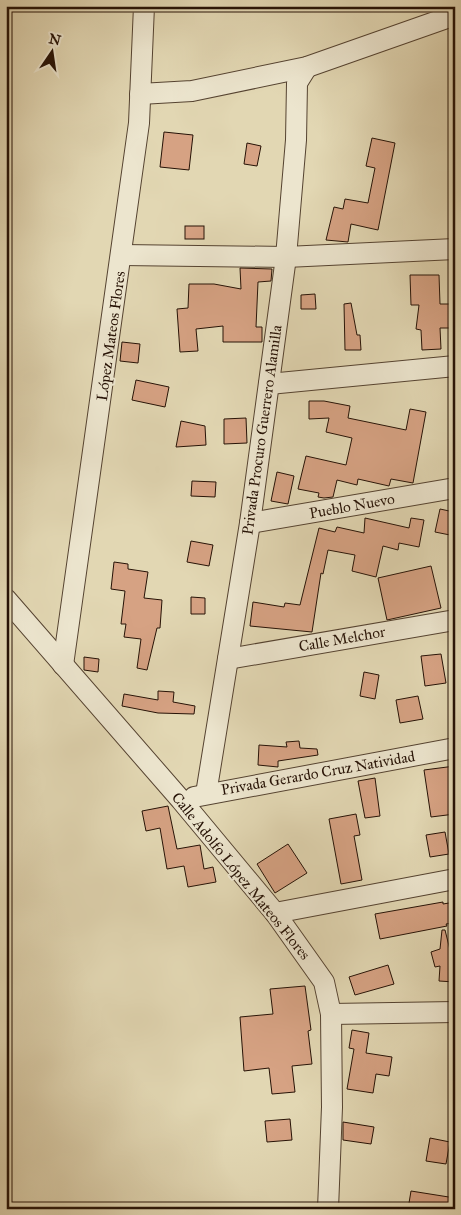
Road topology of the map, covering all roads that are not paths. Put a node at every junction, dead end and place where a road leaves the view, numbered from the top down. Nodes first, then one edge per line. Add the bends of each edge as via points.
1 (144, 6) edge
2 (455, 15) edge
3 (308, 67) junction
4 (140, 94) junction
5 (455, 249) edge
6 (122, 255) junction
7 (286, 257) junction
8 (455, 366) edge
9 (269, 384) junction
10 (455, 488) edge
11 (250, 523) junction
12 (6, 599) edge
13 (455, 620) edge
14 (228, 659) junction
15 (63, 665) junction
16 (455, 748) edge
17 (206, 794) junction
18 (181, 800) junction
19 (455, 879) edge
20 (275, 913) junction
21 (455, 1012) edge
22 (331, 1014) junction
23 (328, 1209) edge

1 - 4 street, López Mateos Flores
2 - 3 street
3 - 4 street via 192,91
3 - 7 street, Privada Procuro Guerrero Alamilla via 297,83 296,140
4 - 6 street, López Mateos Flores
5 - 7 street
6 - 7 street
6 - 15 street, López Mateos Flores
7 - 9 street, Privada Procuro Guerrero Alamilla
8 - 9 street
9 - 11 street, Privada Procuro Guerrero Alamilla
10 - 11 street, Pueblo Nuevo
11 - 14 street, Privada Procuro Guerrero Alamilla
12 - 15 street, Calle Adolfo López Mateos Flores
13 - 14 street, Calle Melchor
14 - 17 street, Privada Procuro Guerrero Alamilla
15 - 18 street, Calle Adolfo López Mateos Flores
16 - 17 street, Privada Gerardo Cruz Natividad
17 - 18 street, Privada Gerardo Cruz Natividad
18 - 20 street, Calle Adolfo López Mateos Flores
19 - 20 street
20 - 22 street, Calle Adolfo López Mateos Flores via 324,982
21 - 22 street
22 - 23 street, Calle Adolfo López Mateos Flores

